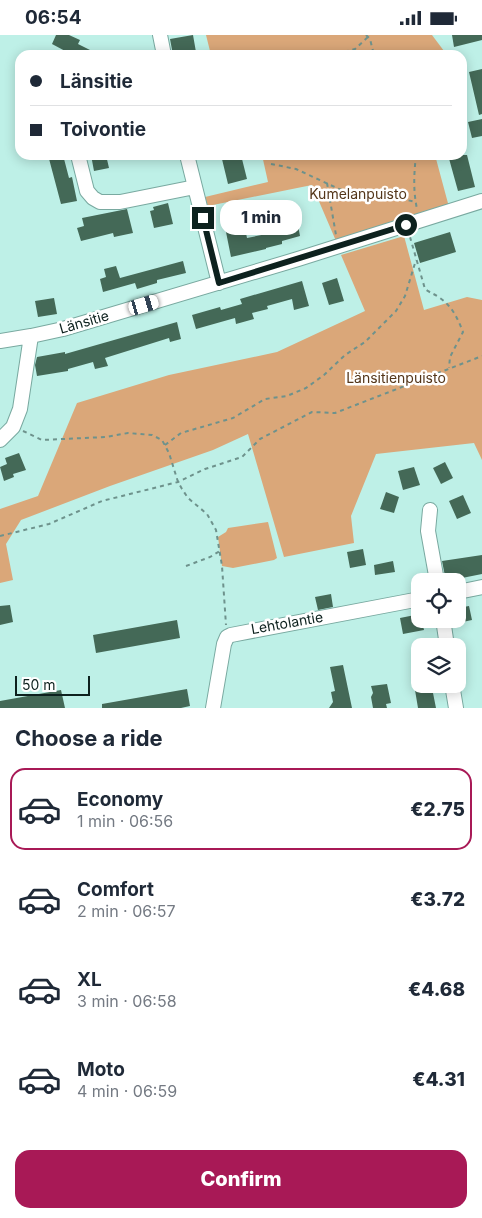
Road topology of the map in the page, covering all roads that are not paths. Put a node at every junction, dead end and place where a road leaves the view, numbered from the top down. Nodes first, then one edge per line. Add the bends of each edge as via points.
1 (160, 35) edge
2 (163, 50) edge
3 (79, 160) edge
4 (188, 160) edge
5 (195, 187) junction
6 (482, 201) edge
7 (219, 283) junction
8 (31, 336) junction
9 (0, 341) edge
10 (0, 440) edge
11 (430, 510) dead end
12 (436, 573) edge
13 (482, 587) edge
14 (466, 590) edge
15 (411, 601) edge
16 (454, 693) edge
17 (213, 708) edge
18 (456, 708) edge

1 - 2 street
3 - 5 street via 87,191 100,202 120,202
4 - 5 street
5 - 7 street
6 - 7 street, Länsitie
7 - 8 street, Länsitie
8 - 9 street, Länsitie
8 - 10 street via 20,409 13,427
11 - 12 street via 428,531
13 - 14 street
15 - 17 street, Lehtolantie via 227,637
16 - 18 street

